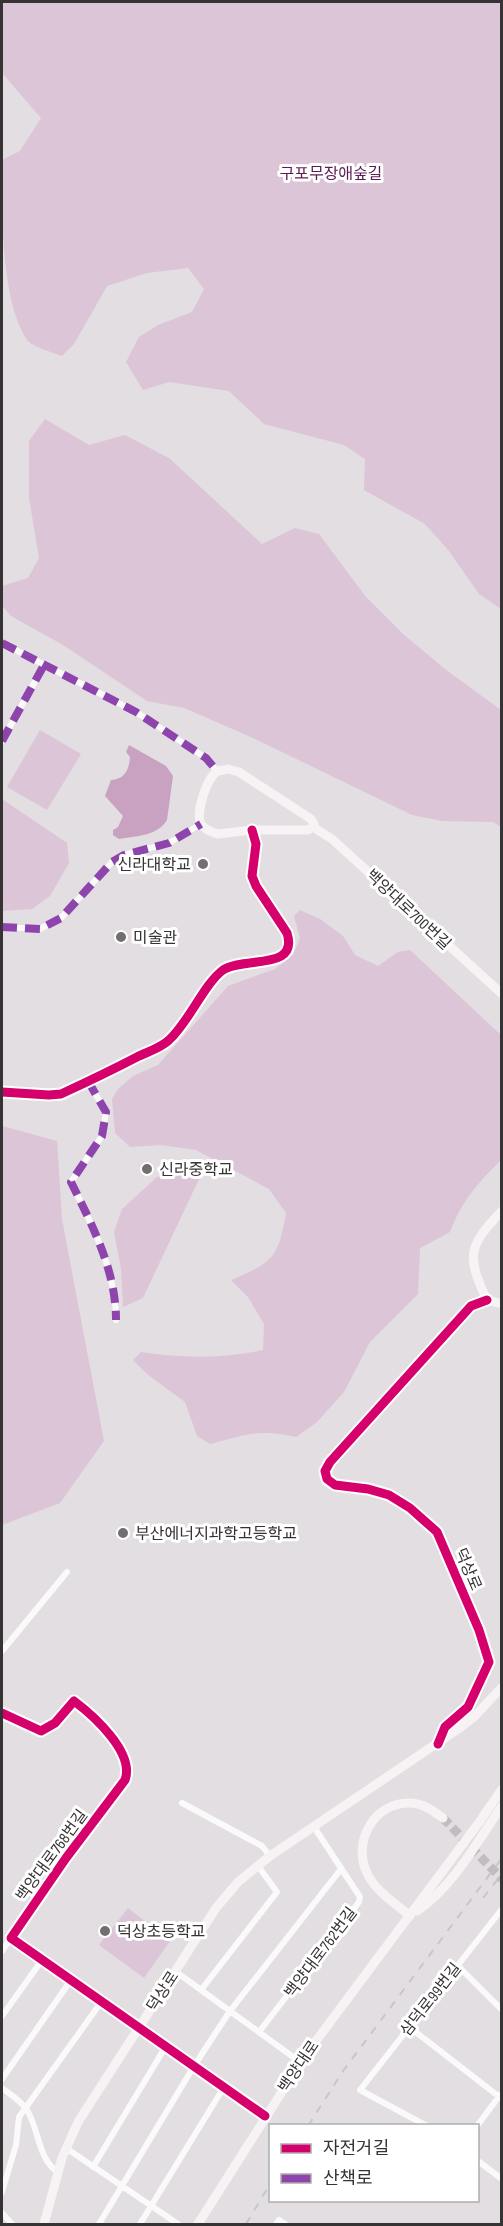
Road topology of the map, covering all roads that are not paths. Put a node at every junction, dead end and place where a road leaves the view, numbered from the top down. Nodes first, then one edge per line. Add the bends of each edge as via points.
1 (2, 643) edge
2 (44, 665) junction
3 (2, 741) edge
4 (217, 771) junction
5 (201, 824) junction
6 (313, 827) junction
7 (252, 830) junction
8 (2, 927) edge
9 (501, 994) edge
10 (88, 1081) junction
11 (2, 1092) edge
12 (501, 1211) edge
13 (487, 1300) junction
14 (501, 1304) edge
15 (116, 1320) dead end
16 (66, 1572) dead end
17 (2, 1651) edge
18 (501, 1687) edge
19 (2, 1713) edge
20 (438, 1744) junction
21 (501, 1789) edge
22 (182, 1803) dead end
23 (501, 1806) edge
24 (444, 1818) tunnel mouth
25 (314, 1827) junction
26 (270, 1856) junction
27 (258, 1866) junction
28 (341, 1869) junction
29 (501, 1909) edge
30 (410, 1916) junction
31 (10, 1938) junction
32 (2, 1951) edge
33 (42, 1960) junction
34 (457, 1965) junction
35 (176, 1971) junction
36 (71, 1980) junction
37 (201, 1990) junction
38 (102, 2001) junction
39 (501, 2010) edge
40 (230, 2011) junction
41 (2, 2016) edge
42 (408, 2026) junction
43 (139, 2027) junction
44 (259, 2032) junction
45 (166, 2046) junction
46 (300, 2062) junction
47 (194, 2066) junction
48 (2, 2079) edge
49 (224, 2087) junction
50 (2, 2088) edge
51 (501, 2096) edge
52 (25, 2108) junction
53 (265, 2116) junction
54 (424, 2124) edge
55 (479, 2124) edge
56 (66, 2148) junction
57 (479, 2162) edge
58 (93, 2167) junction
59 (58, 2172) junction
60 (501, 2179) edge
61 (122, 2187) junction
62 (2, 2192) edge
63 (151, 2206) junction
64 (2, 2213) edge
65 (277, 2222) edge
66 (12, 2224) edge
67 (44, 2224) edge
68 (99, 2224) edge
69 (140, 2224) edge
70 (178, 2224) edge
71 (198, 2224) edge
72 (285, 2224) edge

1 - 2 street
2 - 3 street
2 - 4 street via 135,712 206,758
4 - 5 main road via 203,796
4 - 6 main road, 백양대로700번길 via 239,772 311,819
5 - 7 main road via 218,834
5 - 8 street via 169,843 112,862 61,918 40,929
6 - 7 main road
6 - 9 main road, 백양대로700번길 via 332,839
7 - 10 street via 256,844 252,876 286,933 289,950 272,960 247,962 224,970 169,1041
10 - 11 street via 62,1094
10 - 15 street via 106,1112 102,1136 71,1182 110,1272
12 - 13 main road via 474,1246 474,1268
13 - 14 main road
13 - 20 street, 덕상로 via 471,1306 325,1471 327,1479 335,1485 389,1495 436,1532 479,1630 489,1662 468,1707 445,1726
16 - 17 street
18 - 20 main road, 덕상로 via 474,1717
19 - 31 street, 백양대로768번길 via 41,1731 55,1723 74,1701 121,1750 128,1768 125,1780
20 - 25 main road, 덕상로
21 - 30 main road, 백양대로
22 - 26 street via 262,1846
23 - 30 main road, 백양대로 via 434,1900
24 - 30 main road via 418,1804 397,1804 376,1816 364,1834 362,1858 368,1876
25 - 26 main road, 덕상로
25 - 28 street, 백양대로762번길
26 - 27 main road, 덕상로
27 - 35 main road, 덕상로 via 222,1900
27 - 37 street via 277,1892
28 - 40 street, 백양대로762번길
28 - 44 street, 백양대로762번길 via 360,1897 359,1902
29 - 34 street, 삼덕로99번길
30 - 46 main road, 백양대로
31 - 32 street, 백양대로768번길
31 - 33 street
33 - 36 street
33 - 41 street
34 - 39 street
34 - 42 street, 삼덕로99번길
35 - 37 street
35 - 43 main road, 덕상로
36 - 38 street
36 - 48 street
37 - 40 street
38 - 43 street
38 - 52 street
40 - 44 street
40 - 47 street
42 - 51 street
42 - 54 street, 삼덕로99번길 via 360,2090
43 - 45 street
43 - 56 main road, 덕상로 via 78,2122
44 - 46 street
45 - 47 street
45 - 58 street
46 - 53 main road, 백양대로
47 - 49 street
47 - 61 street
49 - 53 street
49 - 63 street
50 - 52 street
51 - 55 street
52 - 59 street via 48,2163
52 - 62 street
53 - 71 main road, 백양대로
56 - 58 street
56 - 59 main road, 덕상로
57 - 60 street
58 - 61 street
59 - 67 main road, 덕상로
61 - 63 street
61 - 68 street
63 - 69 street
63 - 70 street
64 - 66 street
65 - 72 street

